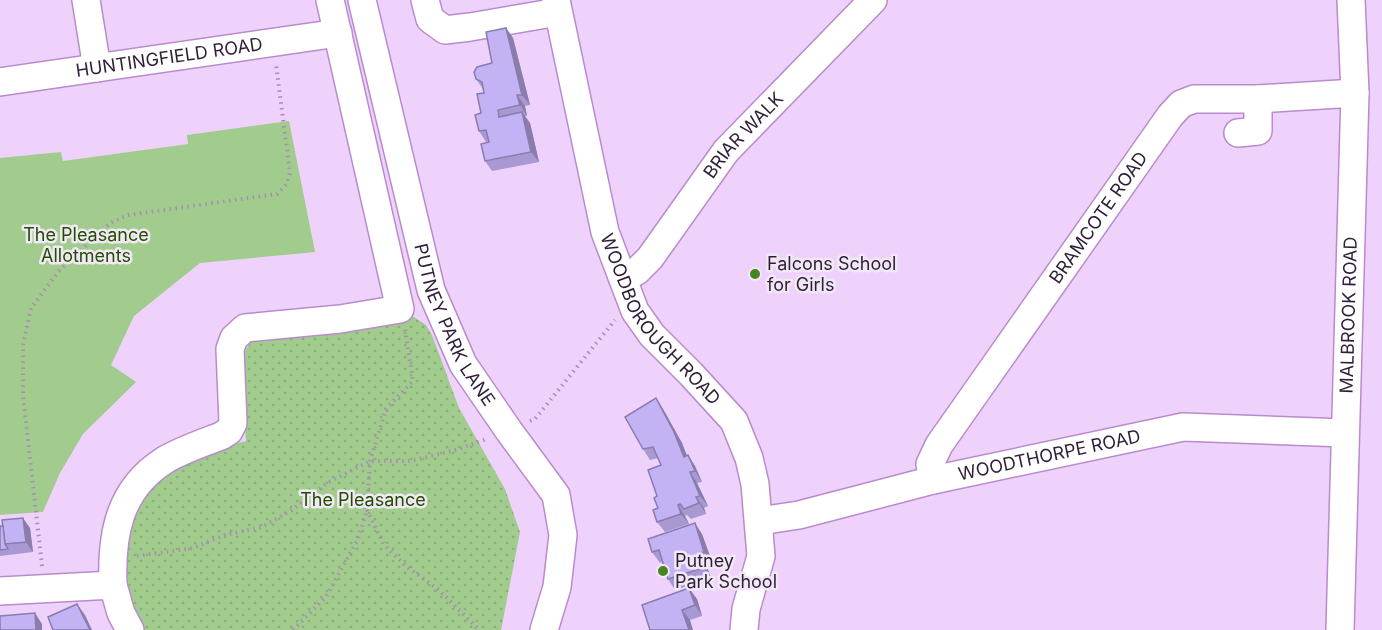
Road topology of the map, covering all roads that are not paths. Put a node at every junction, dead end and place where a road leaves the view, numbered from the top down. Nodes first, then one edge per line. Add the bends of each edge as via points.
1 (86, 0) edge
2 (330, 0) edge
3 (362, 0) edge
4 (425, 0) edge
5 (873, 0) edge
6 (1351, 0) edge
7 (557, 6) edge
8 (338, 33) junction
9 (97, 68) junction
10 (0, 82) edge
11 (1355, 93) junction
12 (1258, 99) junction
13 (1238, 133) dead end
14 (623, 279) junction
15 (1345, 433) junction
16 (933, 480) junction
17 (759, 521) junction
18 (113, 572) junction
19 (0, 591) edge
20 (130, 630) edge
21 (544, 630) edge
22 (744, 630) edge
23 (1340, 630) edge

1 - 9 street
2 - 8 street
3 - 21 street, PUTNEY PARK LANE via 431,290 463,364 556,495 563,535 557,587
4 - 7 street via 430,19 445,30
5 - 14 street, BRIAR WALK via 726,151 650,258
6 - 11 street, MALBROOK ROAD
7 - 14 street, WOODBOROUGH ROAD via 605,232
8 - 9 street, HUNTINGFIELD ROAD
8 - 18 street via 400,309 245,328 234,338 230,349 233,423 229,431 167,459 147,473 128,498 117,525
9 - 10 street, HUNTINGFIELD ROAD
11 - 12 street, BRAMCOTE ROAD
11 - 15 street, MALBROOK ROAD
12 - 13 street via 1258,131
12 - 16 street, BRAMCOTE ROAD via 1194,99 1181,104 1170,116 939,445 930,464
14 - 17 street, WOODBOROUGH ROAD via 635,311 652,335 734,422 749,458
15 - 16 street, WOODTHORPE ROAD via 1183,427
15 - 23 street, MALBROOK ROAD
16 - 17 street, WOODTHORPE ROAD via 799,515
17 - 22 street, WOODBOROUGH ROAD via 761,556
18 - 19 street via 44,588
18 - 20 street via 121,614

